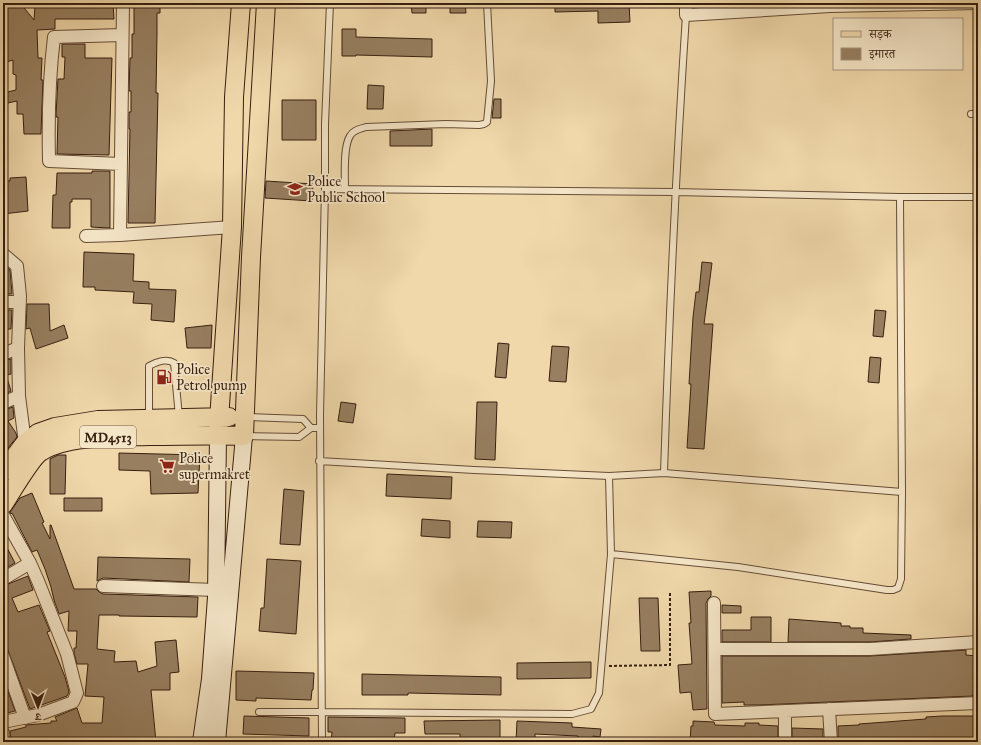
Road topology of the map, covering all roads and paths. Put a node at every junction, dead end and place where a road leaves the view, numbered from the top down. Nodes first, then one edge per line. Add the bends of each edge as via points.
1 (122, 3) edge
2 (241, 3) edge
3 (266, 3) edge
4 (330, 3) edge
5 (487, 3) edge
6 (972, 3) edge
7 (978, 3) edge
8 (830, 4) edge
9 (686, 9) edge
10 (122, 35) junction
11 (971, 114) dead end
12 (978, 114) edge
13 (121, 164) junction
14 (325, 189) junction
15 (345, 189) junction
16 (675, 192) junction
17 (900, 198) junction
18 (978, 198) edge
19 (232, 226) junction
20 (120, 235) junction
21 (86, 236) dead end
22 (3, 254) edge
23 (3, 302) edge
24 (20, 302) junction
25 (18, 348) junction
26 (3, 354) edge
27 (19, 396) junction
28 (3, 404) edge
29 (244, 417) junction
30 (179, 418) junction
31 (149, 419) junction
32 (218, 426) junction
33 (311, 428) junction
34 (320, 428) junction
35 (244, 436) junction
36 (24, 444) junction
37 (319, 461) junction
38 (3, 472) edge
39 (664, 473) junction
40 (609, 476) junction
41 (902, 492) junction
42 (3, 505) edge
43 (3, 515) edge
44 (611, 554) junction
45 (30, 563) junction
46 (3, 579) edge
47 (103, 586) dead end
48 (216, 590) junction
49 (670, 591) dead end
50 (714, 603) dead end
51 (978, 642) edge
52 (715, 649) junction
53 (3, 656) edge
54 (602, 666) junction
55 (978, 703) edge
56 (829, 709) junction
57 (785, 711) junction
58 (260, 712) dead end
59 (321, 712) junction
60 (25, 718) junction
61 (3, 722) edge
62 (3, 733) edge
63 (4, 742) edge
64 (201, 742) edge
65 (217, 742) edge
66 (322, 742) edge
67 (785, 742) edge
68 (831, 742) edge

1 - 10 street
2 - 19 main road via 234,97
3 - 29 main road
4 - 14 lane
5 - 15 lane via 491,81 487,122 479,125 366,127 355,130 350,136 345,153
6 - 7 street
6 - 8 street
8 - 9 street
9 - 16 lane
10 - 13 street
10 - 13 street via 54,37 48,131 49,161
11 - 12 lane
13 - 20 street
14 - 15 lane
14 - 34 lane
15 - 16 lane
16 - 17 lane
16 - 39 lane
17 - 18 lane
17 - 41 lane
19 - 20 street
19 - 32 main road
20 - 21 street
22 - 24 street via 17,266
23 - 24 street
24 - 25 street
25 - 26 street
25 - 27 street
27 - 28 street
27 - 36 street
29 - 32 main road, MD4513
29 - 33 lane via 303,419
29 - 35 main road
30 - 31 main road, MD4513
30 - 31 lane via 174,363 170,361 149,366
30 - 32 main road, MD4513
31 - 36 main road, MD4513 via 98,420 56,427 38,433
32 - 35 main road, MD4513
32 - 42 main road, MD4513 via 59,444 41,451
32 - 48 main road
33 - 34 lane
33 - 35 lane via 299,437
34 - 37 lane
35 - 65 main road
36 - 38 main road, MD4513
37 - 40 lane
37 - 59 lane
39 - 40 lane
39 - 41 lane
40 - 44 lane
41 - 44 lane via 901,579 898,588 893,590 738,567
43 - 45 street
44 - 54 lane
45 - 46 street
45 - 60 street via 67,654 77,693 73,702
47 - 48 street
48 - 64 main road via 210,679
49 - 54 path via 670,665
50 - 52 street
51 - 52 street via 870,649
52 - 57 street via 715,714
53 - 60 street
54 - 59 lane via 599,693 591,709 572,714
55 - 56 street
56 - 57 street
56 - 68 street
57 - 67 street
58 - 59 lane
59 - 66 lane
60 - 61 street
62 - 63 street

